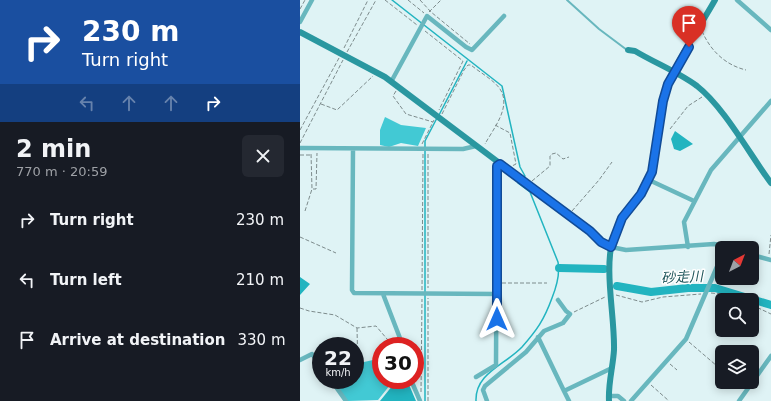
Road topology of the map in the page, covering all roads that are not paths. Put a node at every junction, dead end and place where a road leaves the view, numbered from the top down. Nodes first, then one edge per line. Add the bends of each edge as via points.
1 (312, 0) edge
2 (566, 0) edge
3 (715, 0) edge
4 (737, 0) edge
5 (504, 16) dead end
6 (300, 22) edge
7 (771, 30) edge
8 (300, 32) edge
9 (628, 50) joint
10 (674, 73) junction
11 (391, 82) junction
12 (771, 101) edge
13 (739, 137) junction
14 (300, 148) edge
15 (478, 148) junction
16 (353, 149) junction
17 (500, 164) junction
18 (649, 180) junction
19 (771, 183) edge
20 (694, 201) junction
21 (715, 244) edge
22 (611, 247) junction
23 (688, 247) junction
24 (759, 257) edge
25 (771, 260) edge
26 (715, 272) edge
27 (383, 294) junction
28 (497, 294) junction
29 (558, 300) dead end
30 (400, 337) edge
31 (538, 337) junction
32 (312, 354) edge
33 (771, 356) edge
34 (300, 360) edge
35 (612, 368) junction
36 (476, 377) dead end
37 (337, 389) edge
38 (415, 389) edge
39 (564, 391) junction
40 (609, 399) edge
41 (419, 400) edge
42 (346, 401) edge
43 (487, 401) edge
44 (570, 401) edge
45 (624, 401) edge
46 (632, 401) edge
47 (739, 401) edge

1 - 6 street
2 - 9 lane
3 - 10 street
4 - 7 street
5 - 11 street via 472,50 466,48 427,16
8 - 11 street
9 - 10 street via 635,51
10 - 13 street via 706,93
10 - 18 street via 663,101 656,158
11 - 15 street
12 - 13 street
13 - 19 street
13 - 20 street via 710,170
14 - 16 street
15 - 16 street
15 - 17 street
16 - 27 street via 352,290 356,294
17 - 22 street
17 - 28 street via 497,166
18 - 20 street
18 - 22 street via 622,218
20 - 23 street via 684,222
21 - 23 street
22 - 23 street via 626,250
22 - 35 street via 614,324
24 - 25 street
26 - 46 street via 686,339
27 - 28 street
27 - 30 street
28 - 36 street via 497,366
29 - 31 street via 570,314 563,323 544,331
31 - 39 street
31 - 43 street via 526,352 483,388
32 - 34 street
33 - 47 street
35 - 39 street
35 - 40 street
37 - 42 street
38 - 41 street
39 - 44 street
40 - 45 street via 618,396

